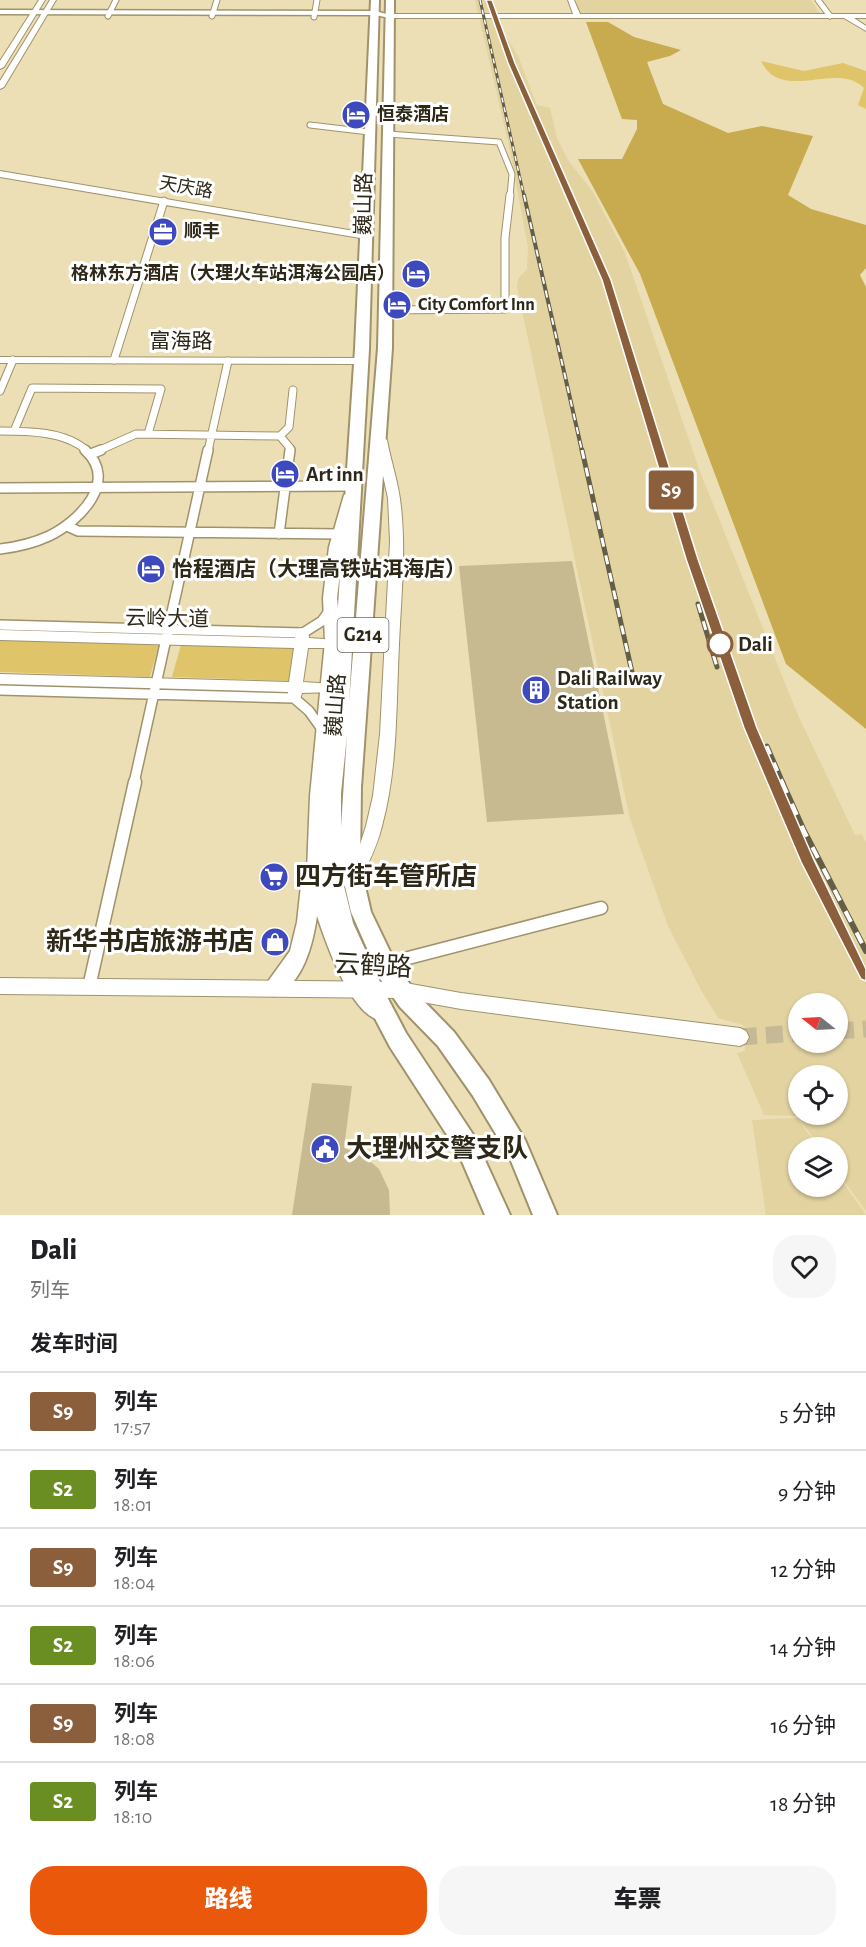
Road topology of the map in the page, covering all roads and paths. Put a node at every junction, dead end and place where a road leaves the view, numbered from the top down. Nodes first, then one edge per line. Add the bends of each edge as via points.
1 (42, 0) edge
2 (53, 0) edge
3 (117, 0) edge
4 (218, 0) edge
5 (317, 0) edge
6 (571, 0) edge
7 (818, 0) edge
8 (381, 9) edge
9 (0, 14) edge
10 (33, 14) junction
11 (44, 14) junction
12 (109, 14) junction
13 (212, 15) junction
14 (315, 15) junction
15 (577, 16) junction
16 (830, 16) junction
17 (845, 16) junction
18 (866, 16) edge
19 (866, 29) edge
20 (4, 54) edge
21 (0, 67) edge
22 (0, 87) edge
23 (310, 125) dead end
24 (369, 132) junction
25 (388, 134) junction
26 (0, 174) edge
27 (164, 201) junction
28 (366, 236) junction
29 (385, 310) junction
30 (0, 360) edge
31 (13, 360) junction
32 (114, 360) junction
33 (228, 361) junction
34 (362, 361) junction
35 (293, 390) dead end
36 (0, 391) edge
37 (0, 431) edge
38 (14, 431) junction
39 (379, 431) junction
40 (148, 434) junction
41 (210, 435) junction
42 (280, 436) junction
43 (91, 454) junction
44 (354, 486) junction
45 (0, 488) edge
46 (99, 488) junction
47 (199, 488) junction
48 (285, 488) junction
49 (67, 526) junction
50 (189, 533) junction
51 (279, 534) junction
52 (339, 534) junction
53 (0, 549) edge
54 (331, 608) junction
55 (0, 624) edge
56 (167, 634) junction
57 (0, 635) edge
58 (302, 638) junction
59 (333, 644) junction
60 (0, 679) edge
61 (329, 688) junction
62 (155, 689) junction
63 (0, 690) edge
64 (295, 693) junction
65 (325, 735) junction
66 (317, 829) junction
67 (352, 880) junction
68 (601, 908) dead end
69 (384, 964) junction
70 (0, 986) edge
71 (89, 987) junction
72 (274, 987) junction
73 (366, 990) junction
74 (400, 990) junction
75 (391, 1026) joint
76 (740, 1037) tunnel mouth
77 (498, 1215) edge
78 (545, 1215) edge

1 - 10 street
2 - 11 street
3 - 12 street
4 - 13 street
5 - 14 street
6 - 15 street
7 - 16 street
8 - 14 main road
8 - 15 street
8 - 24 highway, 巍山路 / G214
8 - 25 highway, 巍山路 / G214
9 - 10 main road
10 - 11 main road
10 - 20 street
11 - 12 main road
11 - 22 street
12 - 13 main road
13 - 14 main road
15 - 16 street
16 - 17 street
17 - 18 street
17 - 19 street
20 - 21 street
23 - 24 street
24 - 25 highway
24 - 28 highway, 巍山路 / G214
25 - 29 highway, 巍山路 / G214
25 - 29 street via 499,142 512,174 505,238 505,309
26 - 27 street, 天庆路
27 - 28 street, 天庆路
27 - 32 street
28 - 34 highway, 巍山路 / G214
29 - 39 highway, 巍山路 / G214
30 - 31 street, 富海路
31 - 32 street, 富海路
31 - 36 street
32 - 33 street, 富海路
33 - 34 street, 富海路
33 - 41 street
34 - 44 highway, 巍山路 / G214
35 - 42 street via 289,427
37 - 38 street
38 - 40 street via 32,387 161,389
38 - 43 street via 61,438
39 - 67 highway, 巍山路 / G214 via 352,787
39 - 67 street via 393,488 396,521 391,667 376,814 365,855
40 - 41 street
40 - 43 street via 136,434
41 - 42 street
41 - 47 street
42 - 48 street via 290,448
43 - 46 street via 99,469
44 - 48 street
44 - 52 main road
44 - 73 highway, 巍山路 / G214 via 330,862 343,923
45 - 46 street
46 - 47 street
46 - 49 street
47 - 48 street
47 - 50 street
48 - 51 street
49 - 50 street via 78,531
49 - 53 street via 28,543
50 - 51 street
50 - 56 street
51 - 52 street
52 - 54 main road
54 - 58 street
54 - 59 main road
55 - 56 street
56 - 57 street, 云岭大道
56 - 58 street, 云岭大道
56 - 62 street
58 - 59 street, 云岭大道
58 - 64 street
59 - 61 main road
60 - 62 street
61 - 64 street
61 - 65 main road
62 - 63 street
62 - 64 street
62 - 71 street
64 - 65 street
65 - 66 main road
66 - 72 main road via 301,946 291,971
66 - 73 main road via 316,871 324,911 340,955
67 - 69 highway, 巍山路 / G214
68 - 69 street
69 - 74 highway, 巍山路 / G214
70 - 71 street, 云鹤路
71 - 72 street, 云鹤路
72 - 73 street, 云鹤路
73 - 74 street, 云鹤路
73 - 75 main road
74 - 76 street, 云鹤路
74 - 78 highway, 巍山路 / G214 via 446,1040 486,1094 517,1148
75 - 77 highway via 466,1144

